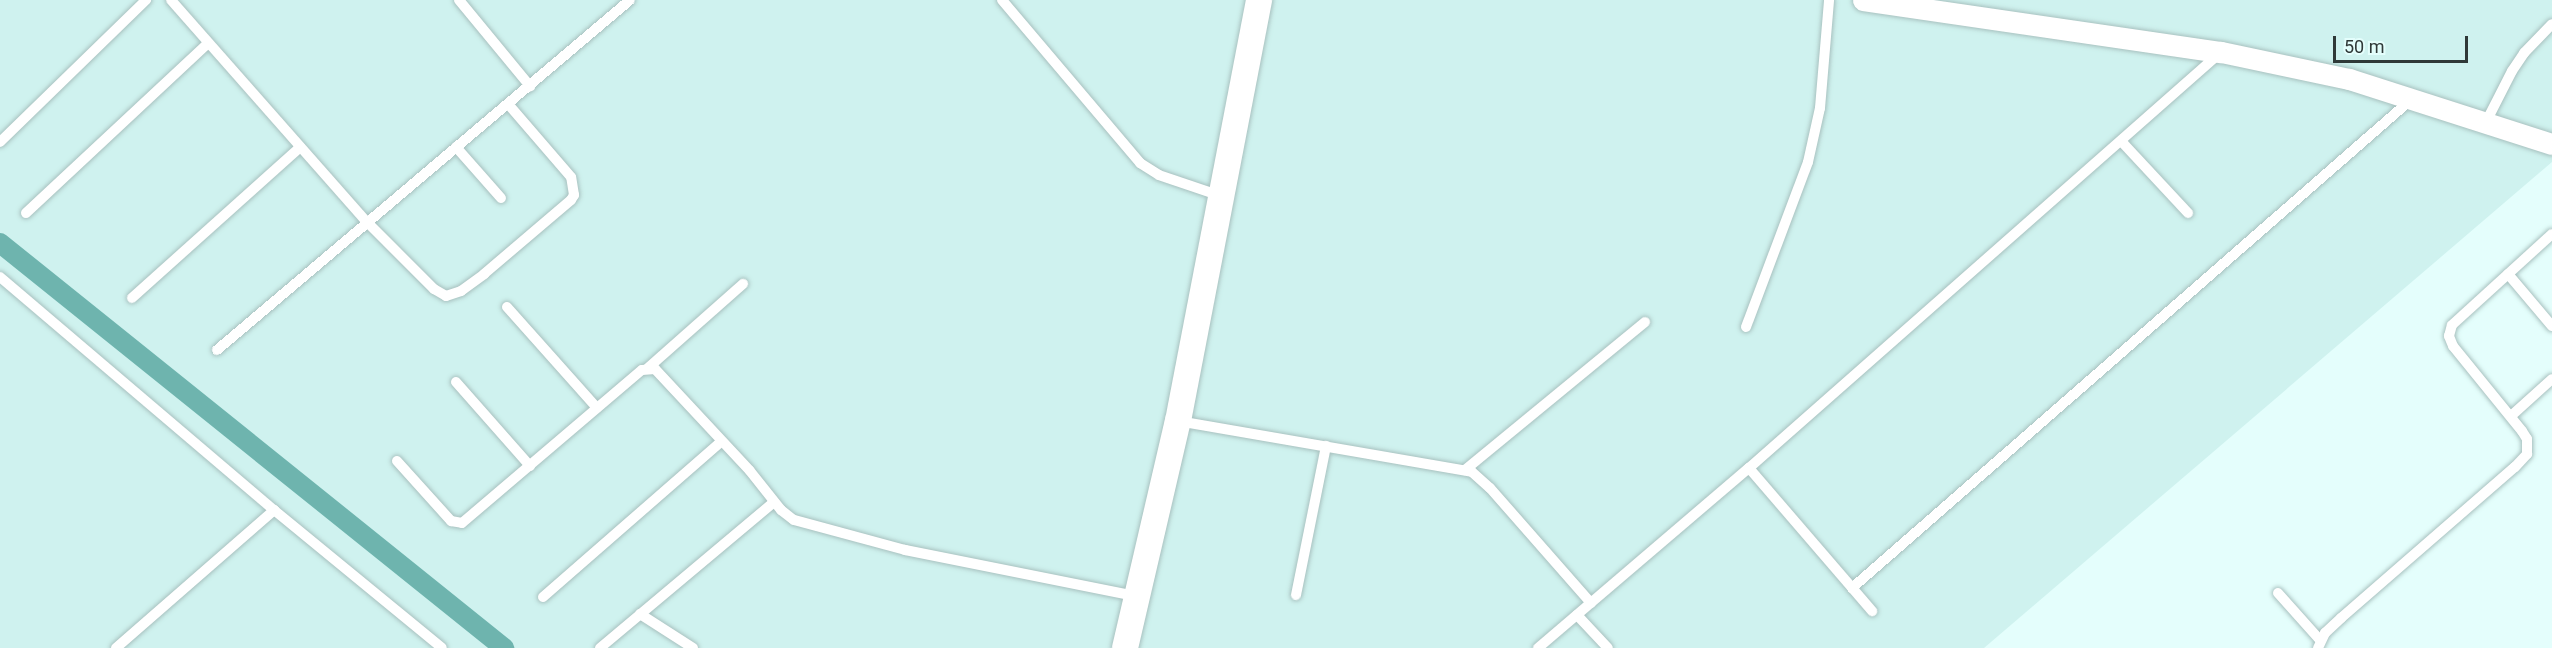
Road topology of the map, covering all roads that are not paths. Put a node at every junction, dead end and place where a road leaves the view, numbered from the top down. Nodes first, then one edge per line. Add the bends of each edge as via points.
1 (146, 0) edge
2 (171, 0) edge
3 (459, 0) edge
4 (630, 0) edge
5 (1002, 0) edge
6 (1259, 0) edge
7 (1829, 0) edge
8 (1877, 1) edge
9 (2552, 24) edge
10 (208, 43) junction
11 (2222, 52) junction
12 (530, 86) junction
13 (2413, 98) junction
14 (508, 104) junction
15 (2486, 122) junction
16 (0, 142) edge
17 (2122, 142) junction
18 (2552, 144) edge
19 (300, 147) junction
20 (456, 147) junction
21 (1221, 196) junction
22 (501, 198) dead end
23 (26, 213) dead end
24 (2188, 213) dead end
25 (367, 222) junction
26 (2552, 234) edge
27 (2508, 274) junction
28 (0, 277) edge
29 (743, 284) dead end
30 (132, 298) dead end
31 (507, 307) dead end
32 (1645, 322) dead end
33 (2552, 326) edge
34 (1746, 327) dead end
35 (217, 350) dead end
36 (648, 368) junction
37 (2552, 379) edge
38 (456, 382) dead end
39 (597, 408) junction
40 (2511, 416) junction
41 (1178, 421) junction
42 (722, 441) junction
43 (1326, 446) junction
44 (397, 460) dead end
45 (530, 466) junction
46 (1749, 468) junction
47 (1465, 470) junction
48 (774, 502) junction
49 (274, 510) junction
50 (1852, 588) junction
51 (2278, 593) dead end
52 (1296, 595) dead end
53 (1137, 596) junction
54 (543, 597) dead end
55 (1591, 603) junction
56 (1872, 611) dead end
57 (640, 614) junction
58 (1577, 615) junction
59 (2319, 644) edge
60 (116, 648) edge
61 (442, 648) edge
62 (600, 648) edge
63 (693, 648) edge
64 (1125, 648) edge
65 (1538, 648) edge
66 (1608, 648) edge

1 - 16 lane
2 - 10 lane
3 - 12 lane
4 - 12 lane
5 - 21 lane via 1140,163 1159,175
6 - 21 street
7 - 34 lane via 1820,108 1808,162
8 - 11 street
9 - 15 lane via 2524,53
10 - 19 lane
10 - 23 lane
11 - 13 street via 2349,79
11 - 17 lane
12 - 14 lane
13 - 15 street
13 - 50 lane
14 - 20 lane
14 - 25 lane via 571,177 574,195 484,274 461,291 442,294
15 - 18 street
17 - 24 lane
17 - 46 lane
19 - 25 lane
19 - 30 lane
20 - 22 lane
20 - 25 lane
21 - 41 street
25 - 35 lane
26 - 27 lane
27 - 33 lane
27 - 40 lane via 2452,325 2449,336
28 - 49 lane
29 - 36 lane
31 - 39 lane
32 - 47 lane
36 - 39 lane
36 - 42 lane via 660,373
37 - 40 lane
38 - 45 lane
39 - 45 lane
40 - 59 lane via 2527,439 2527,454 2522,461 2341,618
41 - 43 lane
41 - 53 street
42 - 48 lane
42 - 54 lane
43 - 47 lane
43 - 52 lane
44 - 45 lane via 459,524
46 - 50 lane
46 - 55 lane
47 - 55 lane via 1490,488
48 - 53 lane via 794,520 906,550
48 - 57 lane
49 - 60 lane
49 - 61 lane
50 - 56 lane
51 - 59 lane
53 - 64 street
55 - 58 lane
57 - 62 lane
57 - 63 lane
58 - 65 lane
58 - 66 lane

